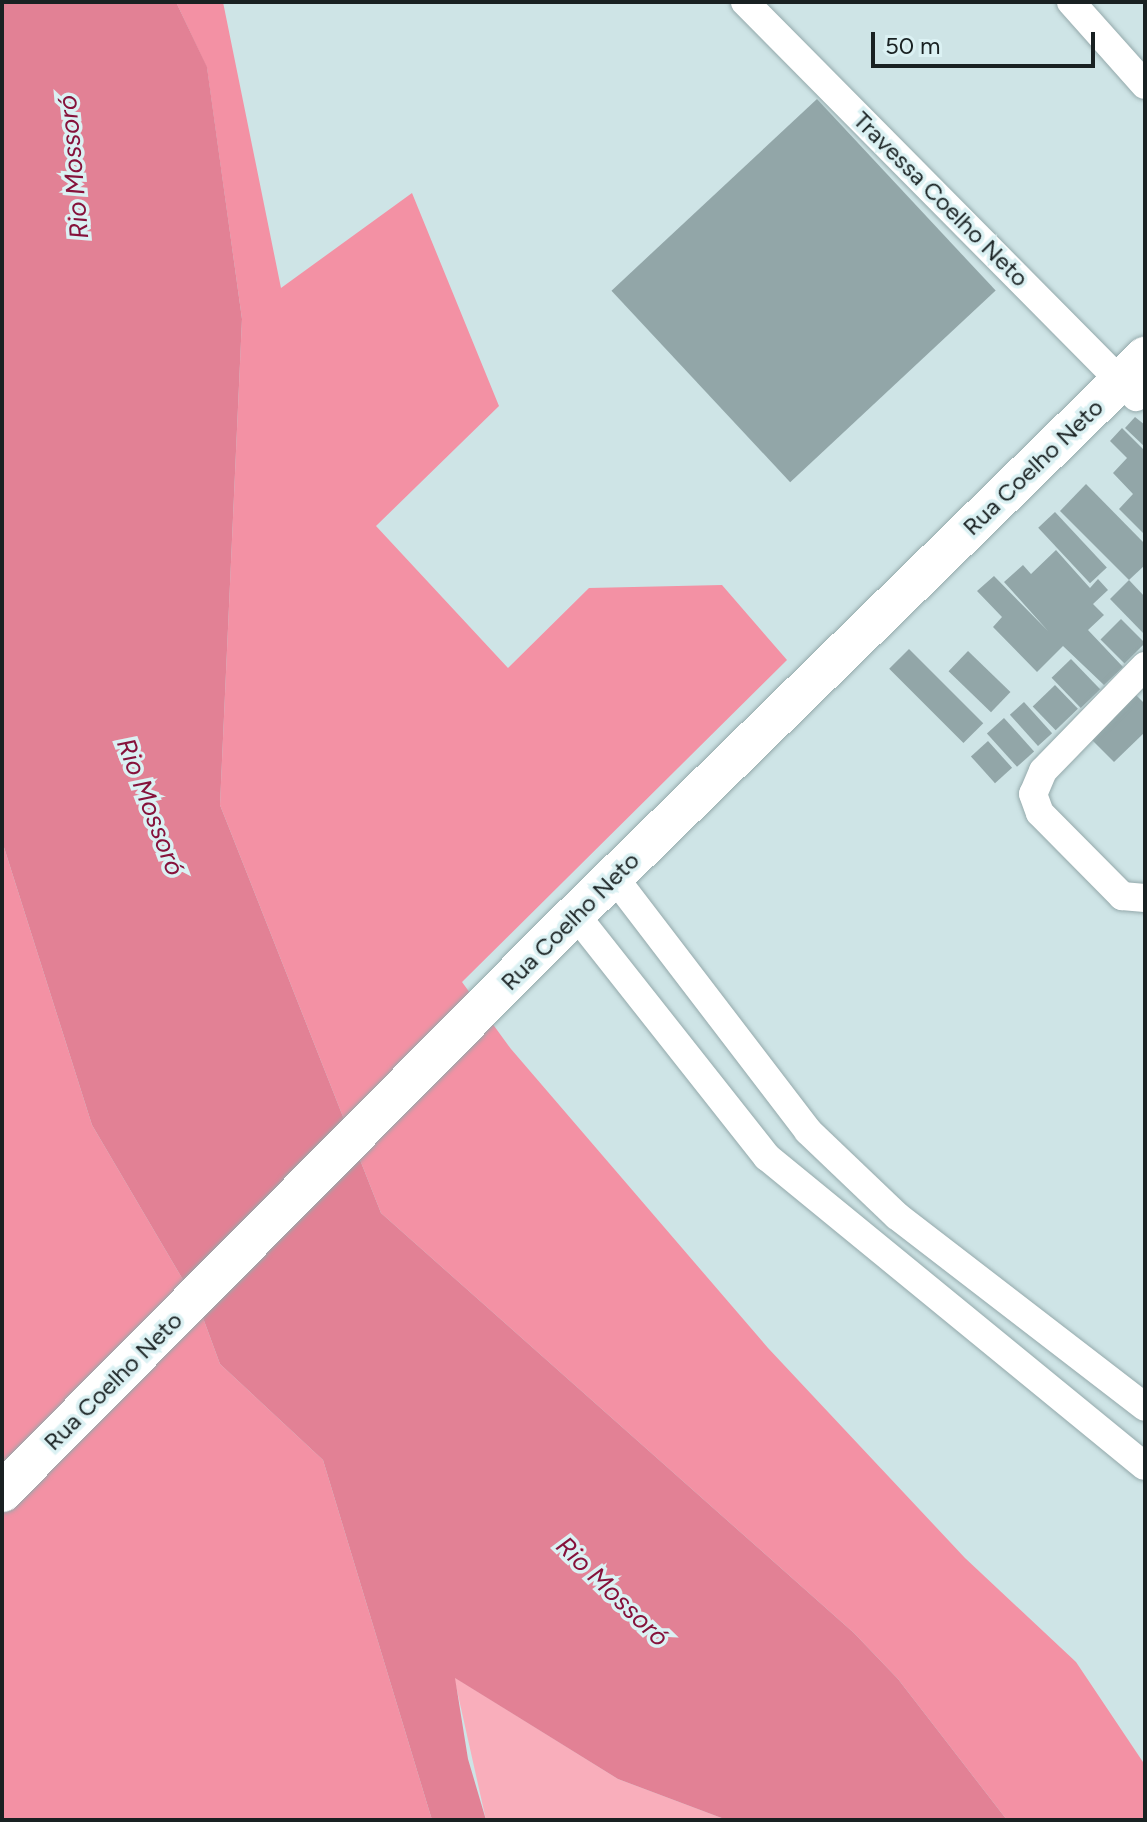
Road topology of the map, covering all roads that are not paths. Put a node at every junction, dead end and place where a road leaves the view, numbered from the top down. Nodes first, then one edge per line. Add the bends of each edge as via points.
1 (745, 2) edge
2 (1071, 2) edge
3 (1145, 85) edge
4 (1137, 381) edge
5 (1145, 666) edge
6 (620, 886) junction
7 (1145, 898) edge
8 (584, 922) junction
9 (152, 1353) junction
10 (1145, 1407) edge
11 (1145, 1466) edge
12 (2, 1492) edge
13 (2, 1514) edge

1 - 4 street, Travessa Coelho Neto
2 - 3 street
4 - 6 main road, Rua Coelho Neto
5 - 7 street via 1035,784 1040,813 1122,896
6 - 8 main road, Rua Coelho Neto
6 - 10 street via 808,1131 897,1216
8 - 9 main road, Rua Coelho Neto
8 - 11 street via 767,1157
9 - 12 main road, Rua Coelho Neto
9 - 13 main road, Rua Coelho Neto

